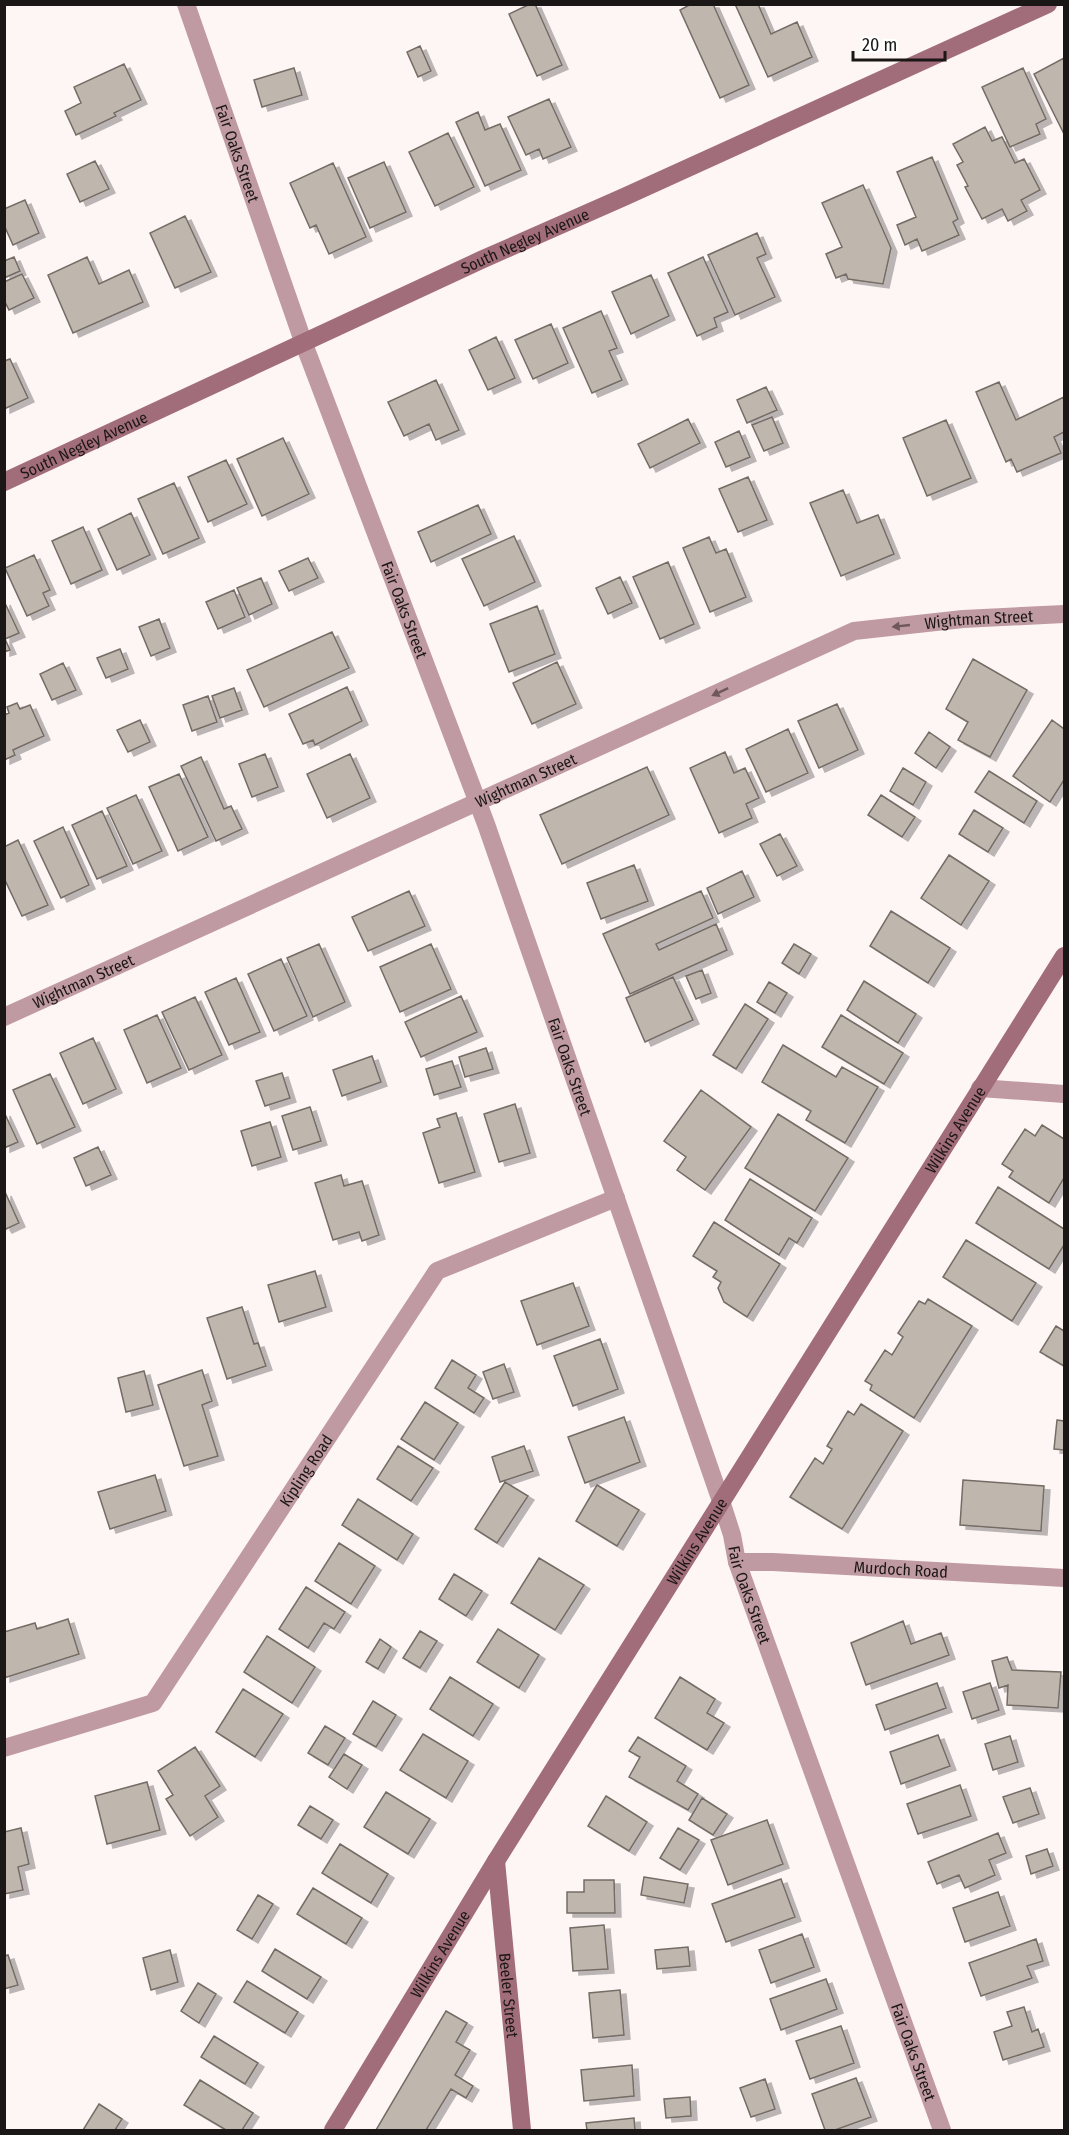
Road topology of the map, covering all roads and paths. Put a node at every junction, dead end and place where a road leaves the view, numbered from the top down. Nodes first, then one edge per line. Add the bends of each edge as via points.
1 (186, 4) edge
2 (1048, 4) edge
3 (304, 344) junction
4 (4, 482) edge
5 (1065, 614) edge
6 (478, 803) junction
7 (1065, 956) edge
8 (4, 1017) edge
9 (980, 1088) junction
10 (1065, 1094) edge
11 (616, 1198) junction
12 (722, 1504) junction
13 (737, 1562) junction
14 (1065, 1578) edge
15 (4, 1748) edge
16 (496, 1861) junction
17 (333, 2130) edge
18 (522, 2130) edge
19 (942, 2130) edge

1 - 3 street, Fair Oaks Street
2 - 3 street, South Negley Avenue
3 - 4 street, South Negley Avenue
3 - 6 street, Fair Oaks Street
5 -> 6 street, Wightman Street via 854,631
6 - 8 street, Wightman Street
6 - 11 street, Fair Oaks Street
7 - 9 street, Wilkins Avenue
9 - 10 street
9 - 12 street, Wilkins Avenue
11 - 12 street, Fair Oaks Street
11 - 15 street, Kipling Road via 437,1271 153,1703
12 - 13 street, Fair Oaks Street
12 - 16 street, Wilkins Avenue
13 - 14 street, Murdoch Road
13 - 19 street, Fair Oaks Street
16 - 17 street, Wilkins Avenue
16 - 18 street, Beeler Street

